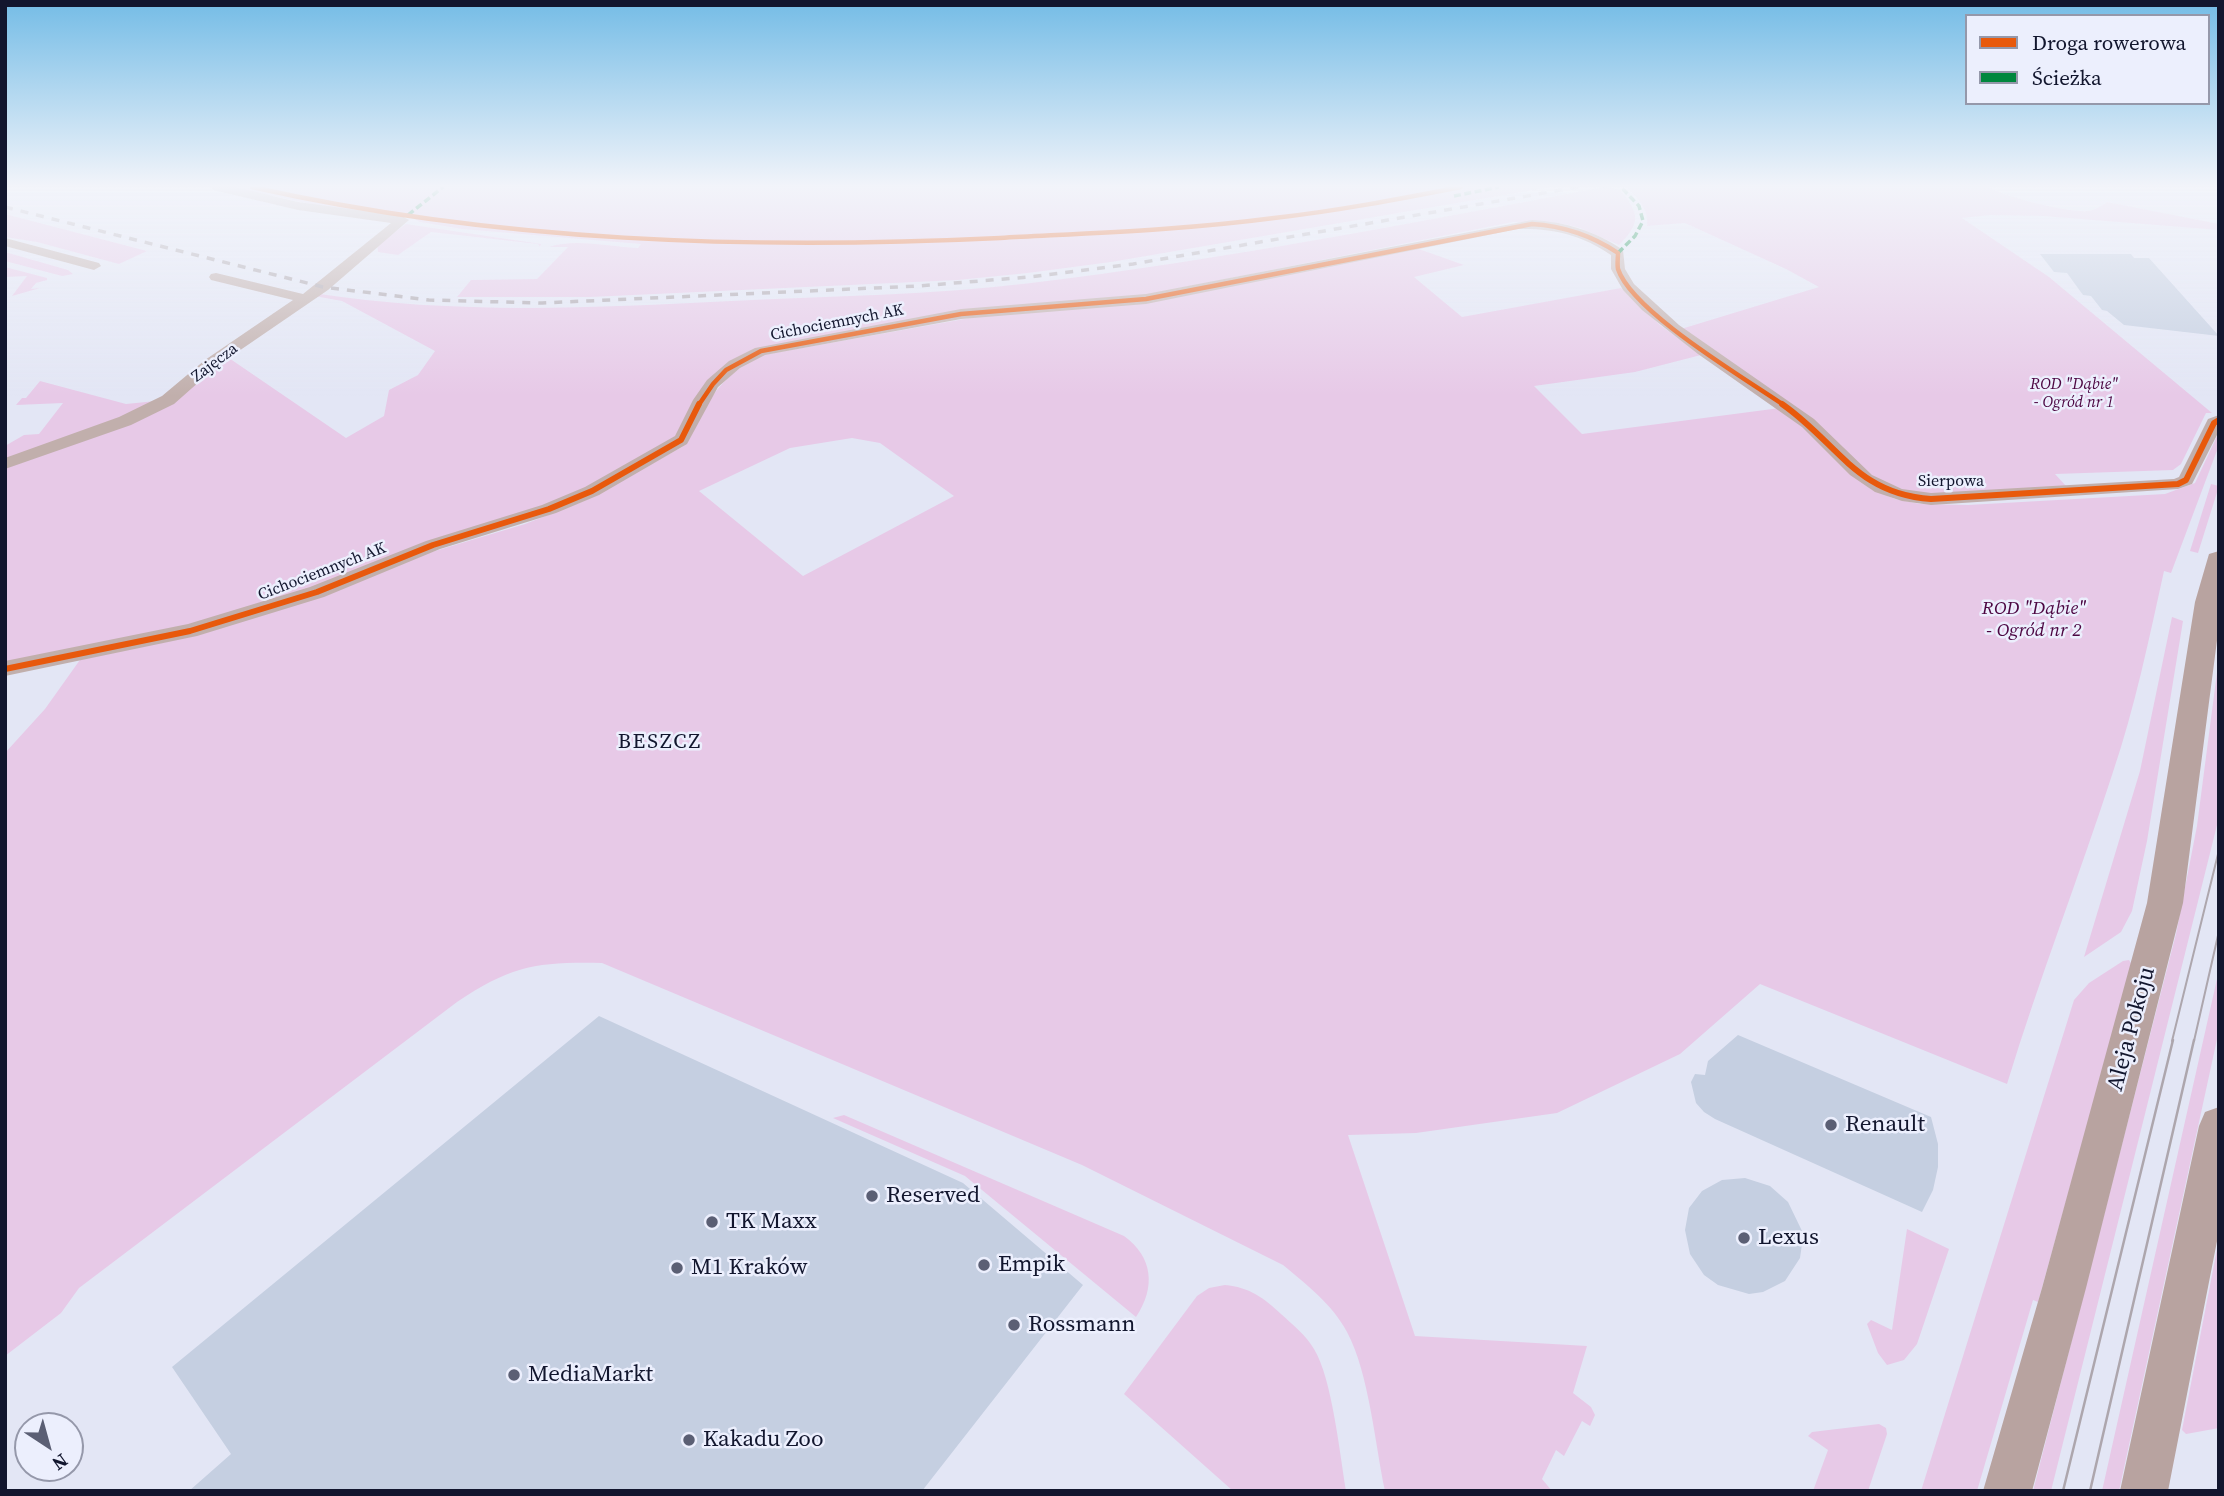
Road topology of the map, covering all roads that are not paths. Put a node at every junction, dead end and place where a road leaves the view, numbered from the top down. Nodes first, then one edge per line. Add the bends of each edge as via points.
1 (60, 257) edge
2 (361, 257) edge
3 (1358, 257) edge
4 (1618, 257) edge
5 (94, 266) dead end
6 (216, 277) dead end
7 (306, 299) junction
8 (2219, 420) edge
9 (5, 464) edge
10 (2219, 559) edge
11 (5, 668) edge
12 (2219, 1126) edge
13 (2007, 1491) edge
14 (2144, 1491) edge

1 - 5 street
2 - 7 street, Zajęcza
3 - 11 street, Cichociemnych AK via 1146,299 961,314 761,351 739,360 716,380 681,440 560,505 433,545 244,616
4 - 8 street, Sierpowa via 1618,269 1645,304 1794,411 1865,478 1893,492 1931,499 2178,484 2186,480
6 - 7 street
7 - 9 street, Zajęcza via 211,363 157,407
10 - 13 main road, Aleja Pokoju via 2200,646 2165,903
12 - 14 main road

